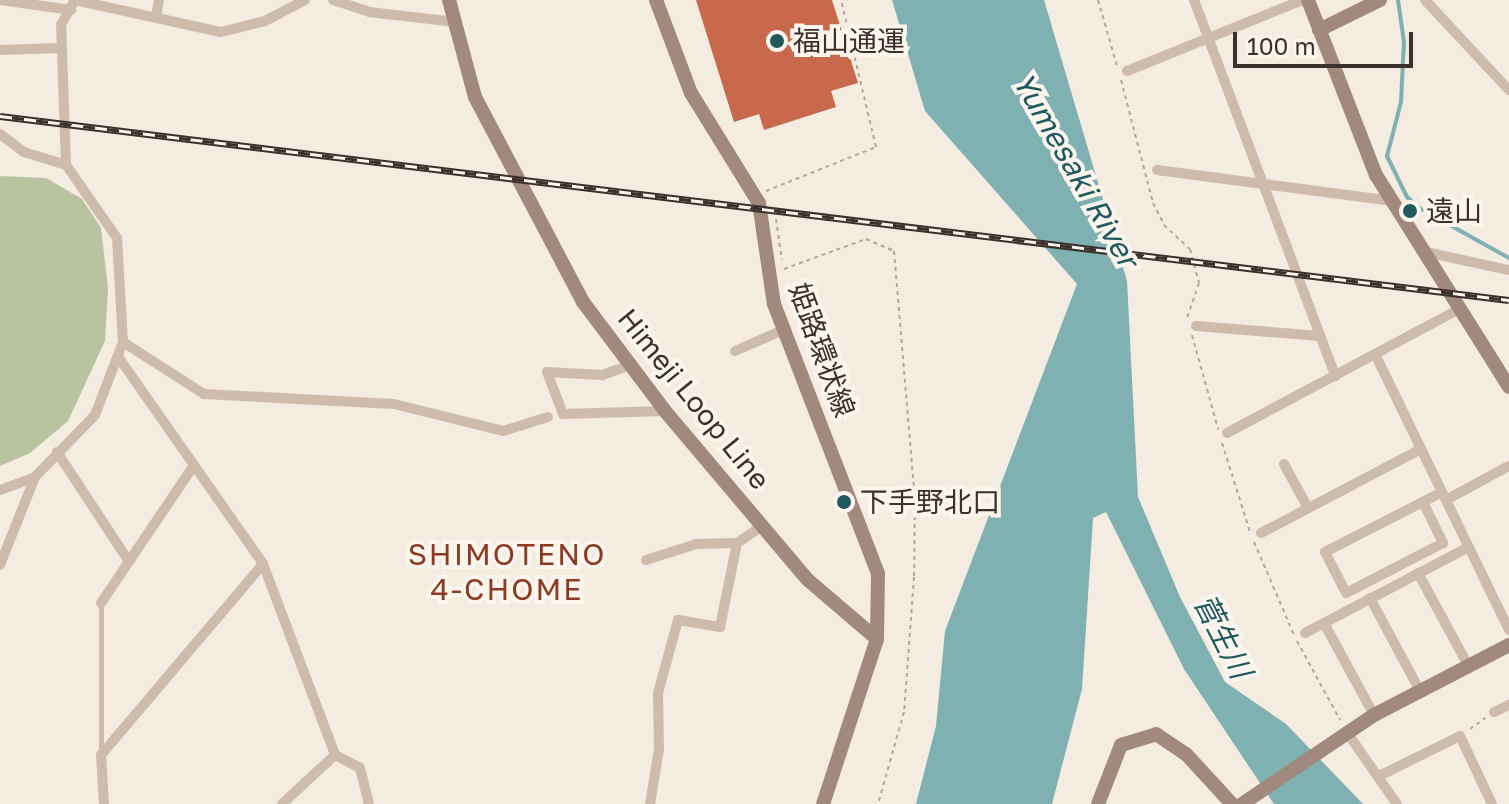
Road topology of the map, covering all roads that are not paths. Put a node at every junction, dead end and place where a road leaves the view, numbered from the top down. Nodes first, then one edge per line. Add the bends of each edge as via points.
1 (0, 0) edge
2 (159, 0) edge
3 (305, 0) edge
4 (333, 0) edge
5 (449, 0) edge
6 (656, 0) edge
7 (1194, 0) edge
8 (1306, 0) edge
9 (1380, 0) edge
10 (1425, 0) edge
11 (74, 3) edge
12 (156, 17) junction
13 (455, 22) junction
14 (1319, 30) junction
15 (1208, 37) junction
16 (60, 48) junction
17 (0, 50) edge
18 (1127, 71) dead end
19 (1509, 90) edge
20 (0, 134) edge
21 (66, 165) junction
22 (1157, 170) dead end
23 (1261, 182) junction
24 (1391, 201) junction
25 (1421, 251) junction
26 (1509, 270) edge
27 (1457, 310) junction
28 (1196, 326) dead end
29 (783, 330) junction
30 (1320, 336) junction
31 (123, 342) junction
32 (735, 351) dead end
33 (1375, 354) junction
34 (119, 358) junction
35 (630, 365) junction
36 (1335, 376) junction
37 (1509, 387) edge
38 (665, 411) junction
39 (548, 417) dead end
40 (1227, 433) dead end
41 (1421, 449) junction
42 (57, 452) junction
43 (1284, 464) dead end
44 (1509, 466) edge
45 (192, 468) junction
46 (35, 477) junction
47 (0, 490) edge
48 (1444, 496) junction
49 (1423, 502) dead end
50 (1308, 508) junction
51 (762, 526) junction
52 (1261, 533) dead end
53 (737, 543) junction
54 (1469, 547) junction
55 (128, 560) junction
56 (646, 560) dead end
57 (263, 564) junction
58 (0, 565) edge
59 (1418, 573) junction
60 (1370, 598) junction
61 (101, 603) joint
62 (1324, 623) junction
63 (1509, 630) edge
64 (1305, 633) dead end
65 (877, 639) junction
66 (1509, 645) edge
67 (1468, 665) junction
68 (1420, 691) junction
69 (1509, 705) edge
70 (1494, 712) road end
71 (1374, 715) junction
72 (1342, 733) junction
73 (101, 755) junction
74 (335, 755) junction
75 (1379, 776) junction
76 (104, 804) edge
77 (282, 804) edge
78 (369, 804) edge
79 (650, 804) edge
80 (823, 804) edge
81 (1098, 804) edge
82 (1240, 804) edge
83 (1397, 804) edge
84 (1492, 804) edge

1 - 11 street
2 - 12 street
3 - 12 street via 265,21 221,32
4 - 13 street via 369,12
5 - 13 main road, Himeji Loop Line
6 - 29 main road, 姫路環状線 via 691,93 759,203
7 - 15 street
8 - 14 main road
8 - 15 street
9 - 14 main road
10 - 19 street
11 - 12 street
11 - 16 street via 61,25
13 - 35 main road, Himeji Loop Line via 475,97 517,180 583,302
14 - 24 main road via 1358,136
15 - 18 street
15 - 23 street
16 - 17 street
16 - 21 street
20 - 21 street via 24,152
21 - 31 street via 117,238
22 - 23 street
23 - 24 street
23 - 30 street
24 - 25 main road
25 - 26 street
25 - 27 main road
27 - 33 street
27 - 37 main road
28 - 30 street
29 - 32 street
29 - 65 main road, 姫路環状線 via 878,574
30 - 36 street
31 - 34 street
31 - 39 street via 204,394 394,404 503,431
33 - 36 street
33 - 41 street
34 - 42 street via 95,415
34 - 45 street
35 - 38 main road, Himeji Loop Line
35 - 38 street via 602,375 547,372 563,414
36 - 40 street
38 - 51 main road, Himeji Loop Line
41 - 48 street
41 - 50 street
42 - 46 street
42 - 55 street
43 - 50 street
44 - 48 street
45 - 55 street
45 - 57 street
46 - 47 street
46 - 58 street
48 - 49 street via 1325,552 1346,593 1443,543
48 - 54 street
50 - 52 street
51 - 53 street
51 - 65 main road, Himeji Loop Line via 808,580
53 - 56 street via 696,544
53 - 79 street via 720,627 678,620 658,693 659,749
54 - 59 street
54 - 63 street
55 - 61 street
57 - 73 street
57 - 74 street
59 - 60 street
59 - 67 street
60 - 62 street
60 - 68 street
61 - 73 lane
62 - 64 street
62 - 71 street
65 - 80 main road
66 - 67 main road
67 - 68 main road
68 - 71 main road
69 - 70 street
71 - 72 main road
72 - 75 street
72 - 82 main road
73 - 76 street
74 - 77 street
74 - 78 street via 360,768
75 - 83 street
75 - 84 street via 1460,736
81 - 82 main road via 1121,745 1156,734

